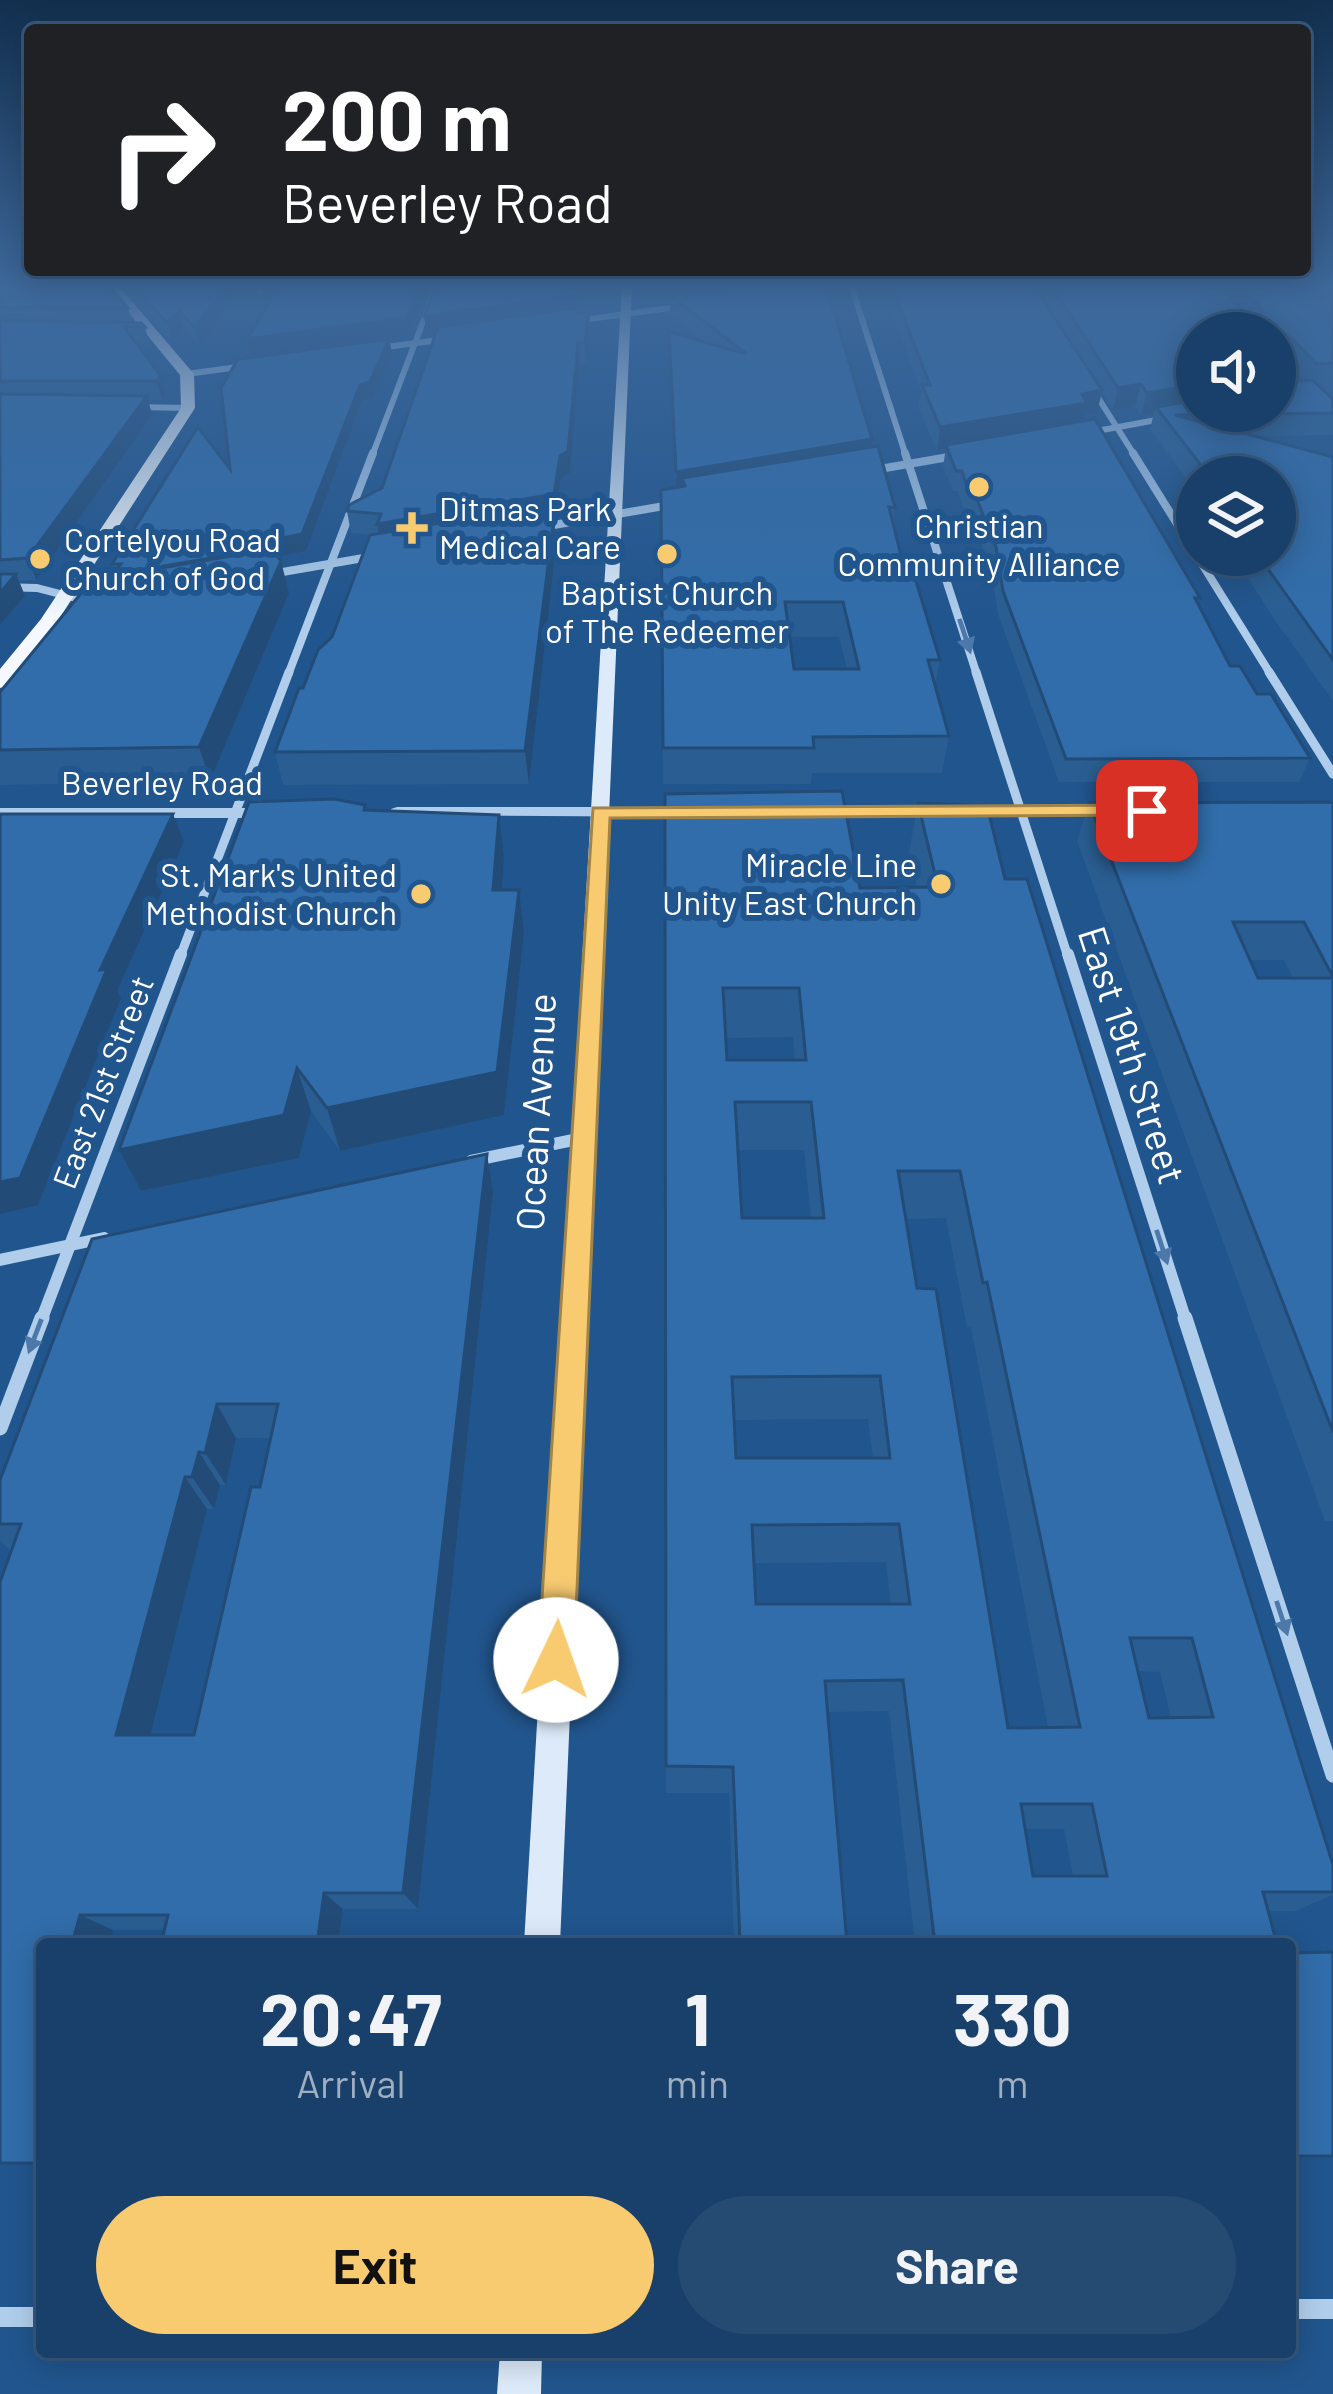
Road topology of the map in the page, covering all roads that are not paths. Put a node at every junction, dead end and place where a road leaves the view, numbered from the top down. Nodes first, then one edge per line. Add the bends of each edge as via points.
1 (188, 397) edge
2 (393, 397) edge
3 (621, 397) edge
4 (887, 397) edge
5 (1098, 397) edge
6 (131, 407) edge
7 (188, 409) junction
8 (1172, 418) edge
9 (1117, 427) junction
10 (1078, 434) edge
11 (976, 452) edge
12 (908, 463) junction
13 (867, 471) edge
14 (692, 501) edge
15 (614, 514) junction
16 (538, 528) edge
17 (378, 556) edge
18 (329, 564) junction
19 (259, 577) edge
20 (0, 587) edge
21 (65, 596) junction
22 (100, 604) edge
23 (0, 682) edge
24 (1333, 774) edge
25 (1021, 811) junction
26 (1124, 811) edge
27 (378, 812) edge
28 (600, 812) junction
29 (710, 812) edge
30 (796, 812) edge
31 (0, 813) edge
32 (234, 813) junction
33 (288, 813) edge
34 (583, 1138) junction
35 (458, 1164) edge
36 (114, 1236) edge
37 (70, 1244) junction
38 (0, 1260) edge
39 (0, 1428) edge
40 (1333, 1775) edge
41 (542, 1938) edge
42 (1333, 2308) edge
43 (1296, 2309) edge
44 (0, 2317) edge
45 (36, 2317) edge
46 (521, 2358) edge
47 (519, 2394) edge

1 - 7 main road
2 - 18 street, East 21st Street
3 - 15 main road, Ocean Avenue
4 - 12 street, East 19th Street
5 - 9 street
6 - 7 street
7 - 21 main road
8 - 9 street
9 - 10 street
9 - 24 street
11 - 12 street
12 - 13 street
12 -> 25 street, East 19th Street
14 - 15 street
15 - 16 street
15 - 28 main road, Ocean Avenue
17 - 18 street
18 - 19 street
18 - 32 street, East 21st Street
20 - 21 street
21 - 22 street
21 - 23 main road
25 - 26 street
25 - 30 street
25 -> 40 street, East 19th Street
27 - 28 street
28 - 29 street
28 - 34 main road, Ocean Avenue
31 - 32 street, Beverley Road
32 - 33 street, Beverley Road
32 - 37 street, East 21st Street
34 - 35 street
34 - 41 main road, Ocean Avenue
36 - 37 street
37 - 38 street
37 -> 39 street, East 21st Street
42 - 43 street
44 - 45 street
46 - 47 main road

